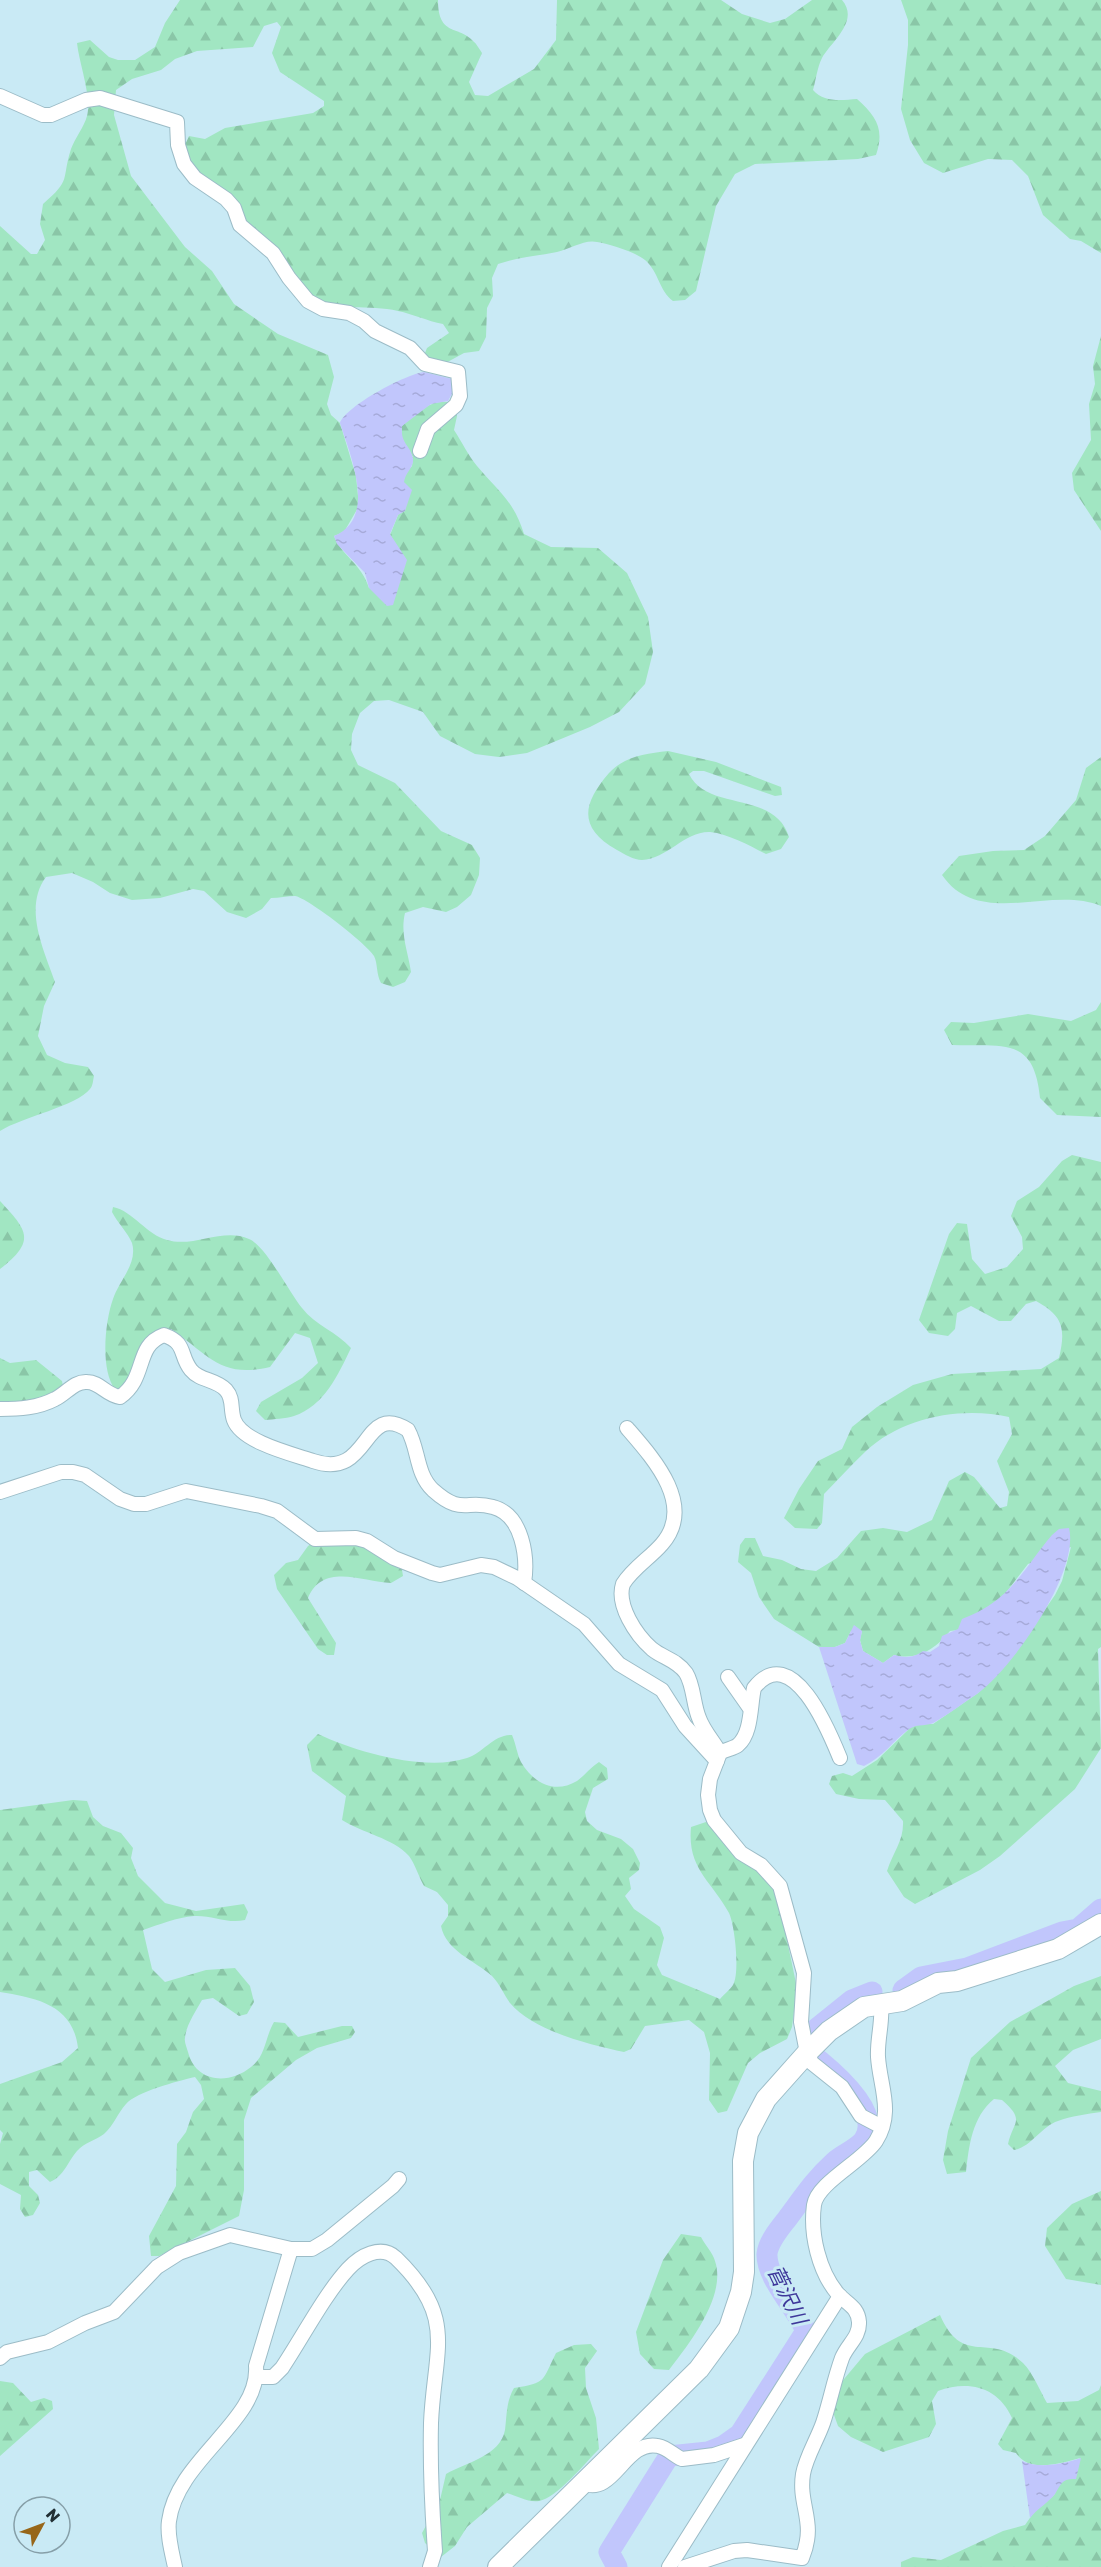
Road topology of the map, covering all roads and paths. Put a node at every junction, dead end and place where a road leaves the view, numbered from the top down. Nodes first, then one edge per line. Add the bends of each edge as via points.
1 (0, 96) edge
2 (420, 451) dead end
3 (0, 1409) edge
4 (627, 1428) dead end
5 (0, 1492) edge
6 (524, 1583) junction
7 (728, 1677) dead end
8 (749, 1707) junction
9 (719, 1757) junction
10 (840, 1758) dead end
11 (1101, 1924) edge
12 (881, 2003) junction
13 (807, 2053) junction
14 (872, 2122) junction
15 (399, 2178) dead end
16 (291, 2249) junction
17 (840, 2296) junction
18 (0, 2358) edge
19 (257, 2377) junction
20 (744, 2445) junction
21 (583, 2483) junction
22 (175, 2567) edge
23 (430, 2567) edge
24 (498, 2567) edge
25 (669, 2567) edge
26 (685, 2567) edge

1 - 2 street via 51,116 100,98 177,122 184,164 195,178 226,199 240,225 273,253 308,301 364,321 375,331 410,348 425,364 458,372 460,396 456,405 428,429
3 - 6 street via 23,1409 54,1400 77,1383 96,1384 110,1396 120,1397 138,1377 149,1345 164,1335 182,1348 190,1370 220,1384 230,1394 234,1419 250,1438 321,1464 335,1464 347,1462 358,1453 372,1431 382,1424 390,1422 408,1430 421,1473 433,1489 459,1507 493,1507 511,1520 525,1550
4 - 9 street via 669,1487 675,1510 672,1527 662,1544 623,1584 622,1602 646,1643 679,1664 687,1675 700,1721
5 - 6 street via 61,1472 73,1472 134,1504 186,1491 198,1492 277,1511 315,1539 367,1541 394,1558 432,1573 494,1567
6 - 9 street via 584,1624 619,1664 662,1690 685,1726
7 - 8 street
8 - 9 street via 743,1739
8 - 10 street via 759,1682 777,1676 798,1683 818,1708
9 - 13 street via 708,1795 714,1820 741,1853 761,1864 780,1886 804,1972 801,2022
11 - 12 street via 1058,1949 957,1981 938,1983 902,2001
12 - 13 street via 849,2016
12 - 14 street via 883,2022 878,2055 886,2099
13 - 14 street via 812,2063 842,2087
13 - 21 street via 766,2099 748,2133 743,2162 744,2272 729,2328 699,2368
14 - 17 street via 867,2151 820,2191 814,2201 812,2217 818,2253
15 - 16 street via 327,2240 312,2249
16 - 18 street via 230,2235 213,2239 157,2267 114,2312 48,2342 7,2352
16 - 19 street via 256,2366
17 - 20 street
17 - 26 street via 851,2304 859,2322 857,2335 843,2356 803,2473 802,2493 810,2530 802,2558 747,2550
19 - 22 street via 243,2409 190,2472 174,2502 169,2522
19 - 23 street via 273,2377 282,2368 349,2268 367,2255 379,2251 392,2255 414,2276 433,2310 440,2351 432,2410 435,2551
20 - 21 street via 714,2455 682,2459 657,2445 646,2446 635,2451 600,2485
20 - 25 street
21 - 24 street

